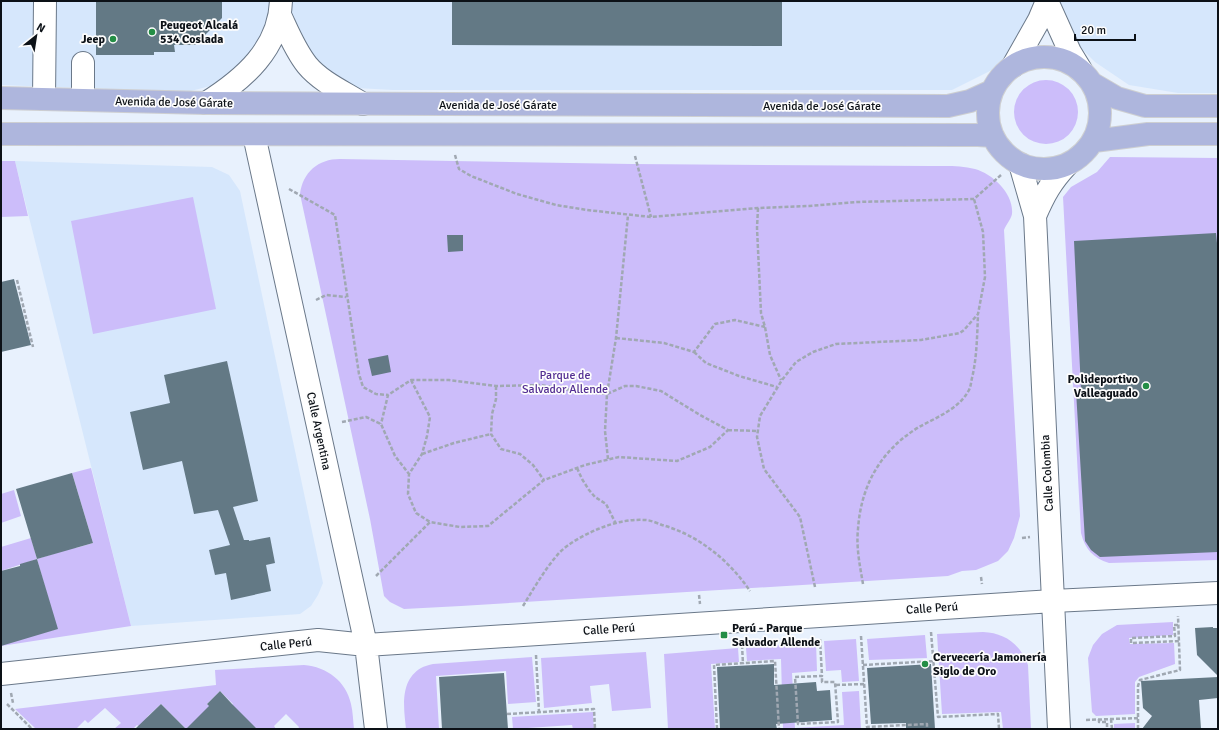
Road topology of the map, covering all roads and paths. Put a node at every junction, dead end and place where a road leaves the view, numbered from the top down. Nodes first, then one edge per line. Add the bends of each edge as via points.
1 (45, 1) edge
2 (1047, 1) edge
3 (280, 8) edge
4 (83, 63) dead end
5 (1013, 66) junction
6 (1087, 77) junction
7 (992, 91) junction
8 (1, 98) edge
9 (44, 99) junction
10 (83, 100) junction
11 (206, 103) junction
12 (363, 104) junction
13 (1218, 106) edge
14 (1, 134) edge
15 (1218, 134) edge
16 (254, 135) junction
17 (993, 136) junction
18 (1094, 141) junction
19 (455, 154) dead end
20 (635, 156) dead end
21 (1020, 164) junction
22 (1067, 165) junction
23 (1001, 175) dead end
24 (289, 189) dead end
25 (974, 199) junction
26 (758, 208) junction
27 (628, 215) junction
28 (1035, 216) junction
29 (651, 217) junction
30 (17, 280) dead end
31 (346, 297) junction
32 (316, 300) dead end
33 (978, 314) junction
34 (765, 327) junction
35 (616, 338) junction
36 (32, 347) dead end
37 (694, 352) junction
38 (411, 380) junction
39 (782, 380) junction
40 (496, 386) junction
41 (777, 387) junction
42 (607, 394) junction
43 (388, 395) junction
44 (342, 422) dead end
45 (381, 424) junction
46 (728, 430) junction
47 (758, 431) junction
48 (491, 434) junction
49 (422, 454) junction
50 (608, 459) dead end
51 (577, 468) junction
52 (409, 474) junction
53 (544, 480) junction
54 (430, 522) junction
55 (615, 522) junction
56 (376, 576) dead end
57 (863, 584) dead end
58 (815, 587) dead end
59 (750, 591) dead end
60 (1218, 593) edge
61 (1053, 601) junction
62 (523, 606) dead end
63 (1178, 616) dead end
64 (1178, 625) junction
65 (931, 632) dead end
66 (861, 636) dead end
67 (820, 639) dead end
68 (1179, 641) junction
69 (366, 644) junction
70 (742, 645) dead end
71 (536, 655) dead end
72 (934, 661) junction
73 (743, 664) junction
74 (863, 665) junction
75 (1, 674) edge
76 (822, 676) junction
77 (864, 684) junction
78 (836, 685) junction
79 (7, 704) dead end
80 (539, 712) junction
81 (507, 714) dead end
82 (1138, 718) junction
83 (1099, 719) junction
84 (1111, 719) junction
85 (1086, 720) dead end
86 (869, 728) edge
87 (32, 729) edge
88 (376, 729) edge
89 (595, 729) edge
90 (718, 729) edge
91 (779, 729) edge
92 (927, 729) edge
93 (999, 729) edge
94 (1059, 729) edge
95 (1108, 729) edge
96 (1112, 729) edge
97 (1138, 729) edge

1 - 9 street
2 - 5 street
2 - 6 street via 1070,52
3 - 11 street via 272,36 260,59 240,79
3 - 12 street via 295,48 307,66 323,80
4 - 10 street
5 - 6 main road via 1030,59 1048,57 1065,61
5 - 7 main road via 1001,77
6 - 13 main road via 1117,98 1145,106
6 - 18 main road via 1100,103 1100,123
7 - 12 main road, Avenida de José Gárate via 970,101 948,106
7 - 17 main road via 988,114
8 - 9 main road, Avenida de José Gárate
9 - 10 main road, Avenida de José Gárate
10 - 11 main road, Avenida de José Gárate
11 - 12 main road, Avenida de José Gárate
14 - 16 main road
15 - 18 main road via 1148,134
16 - 17 main road
16 - 69 street, Calle Argentina
17 - 21 main road via 1004,153
18 - 22 main road via 1082,155
19 - 27 path via 460,169 517,194 556,205
20 - 29 path
21 - 22 main road via 1036,169 1052,169
21 - 28 street, Calle Colombia
22 - 28 street, Calle Colombia via 1045,193
23 - 25 path
24 - 31 path via 334,215
25 - 26 path
25 - 33 path via 983,232 985,277
26 - 29 path
26 - 34 path via 759,298 760,313
27 - 29 path
27 - 35 path
28 - 61 street, Calle Colombia
30 - 36 path
31 - 32 path via 326,295
31 - 43 path via 363,387 376,394
33 - 39 path via 960,333 921,340 836,344 813,352 796,362
33 - 57 path via 976,364 970,389 958,404 893,446 874,472 865,492 860,508 858,530
34 - 37 path via 735,320 715,324
34 - 39 path via 770,355
35 - 37 path via 664,343
35 - 42 path
37 - 41 path via 706,362 739,376
38 - 40 path via 449,380
38 - 43 path
38 - 49 path via 430,417 428,436
39 - 41 path
40 - 42 path via 540,385
40 - 48 path
41 - 47 path via 760,416
42 - 46 path via 625,386 661,391
42 - 50 path via 605,431
43 - 45 path
44 - 45 path via 366,417
45 - 52 path via 395,456
46 - 47 path
46 - 51 path via 710,447 677,461 619,457
47 - 58 path via 764,469 800,517
48 - 49 path
48 - 53 path via 501,449 520,454 533,464
49 - 52 path
51 - 53 path
51 - 55 path via 582,480 596,497 606,504
52 - 54 path via 408,494 416,513
53 - 54 path via 488,526 460,527
54 - 56 path
55 - 59 path via 646,520 678,529 727,562
55 - 62 path via 584,535 560,553
60 - 61 street, Calle Perú
61 - 69 street, Calle Perú
61 - 94 street, Calle Colombia
63 - 64 path
64 - 68 path
64 - 68 path via 1174,625 1175,636 1131,638 1131,643
65 - 72 path
66 - 74 path
67 - 76 path
68 - 82 path via 1180,670 1142,679 1138,683
69 - 75 street, Calle Perú via 318,640
69 - 88 street, Calle Argentina
70 - 73 path
71 - 80 path
72 - 74 path
72 - 93 path via 938,717 998,714
73 - 90 path via 714,665
73 - 91 path via 775,661
74 - 77 path
76 - 78 path via 822,682 835,682
76 - 78 path via 795,677 798,724 838,722
77 - 78 path
77 - 86 path
79 - 87 path
80 - 81 path
80 - 89 path via 594,709
82 - 84 path
82 - 97 path
83 - 84 path
83 - 85 path
83 - 95 path via 1099,722 1107,722
84 - 96 path
86 - 92 path via 927,724

